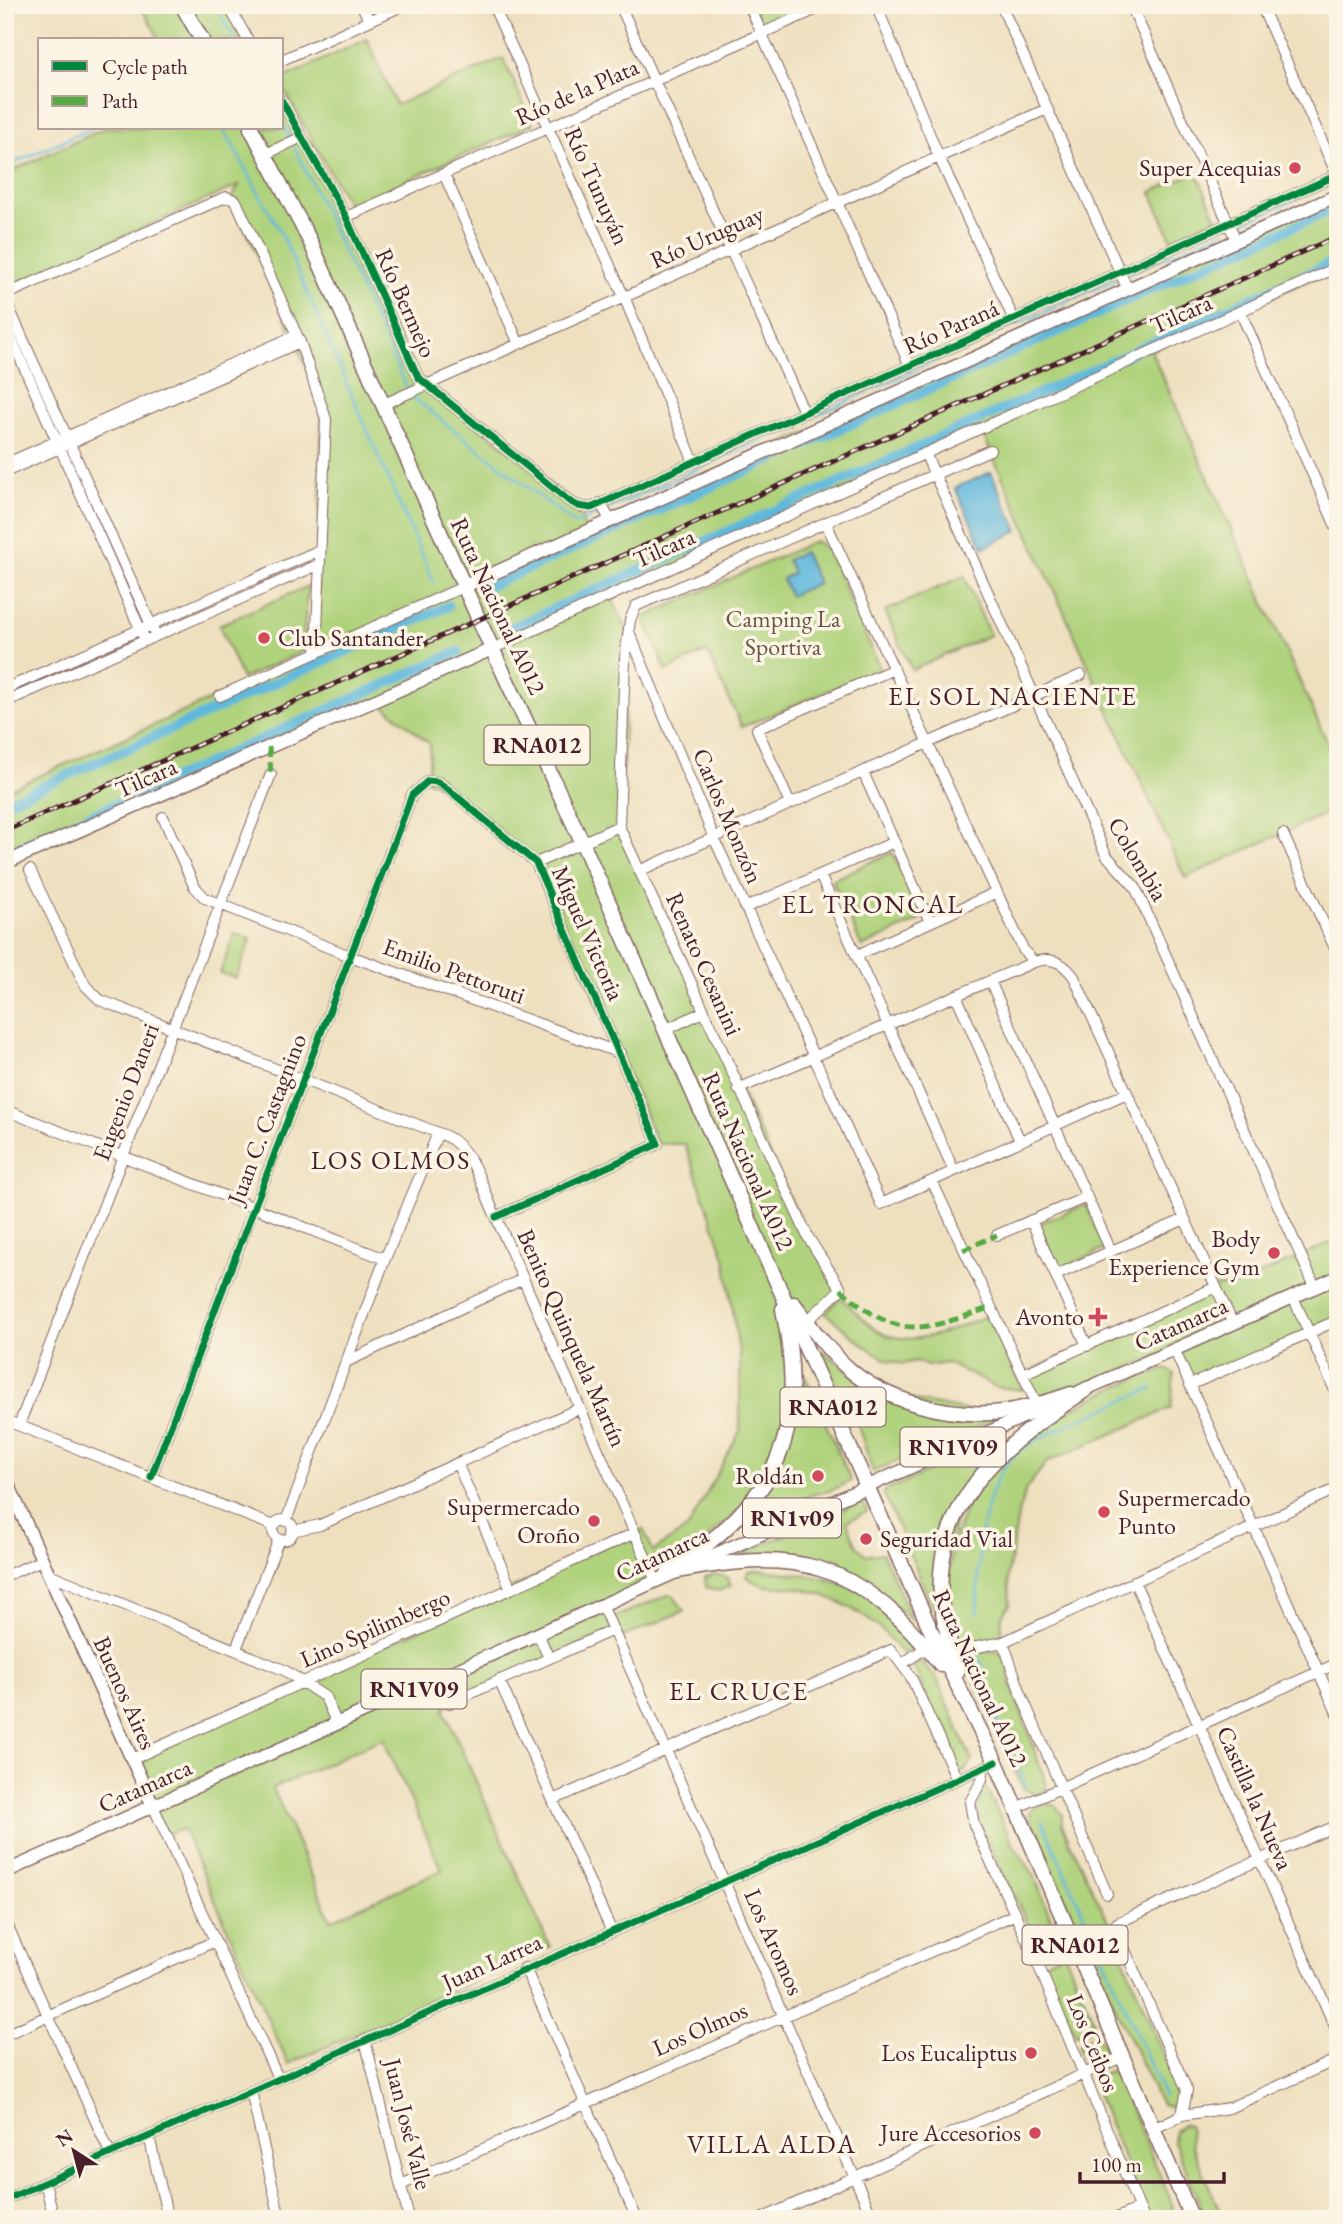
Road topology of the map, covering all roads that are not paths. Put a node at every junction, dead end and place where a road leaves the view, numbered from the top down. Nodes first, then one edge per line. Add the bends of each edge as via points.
1 (182, 5) edge
2 (228, 5) edge
3 (362, 5) edge
4 (404, 5) edge
5 (493, 5) edge
6 (620, 5) edge
7 (749, 5) edge
8 (826, 5) edge
9 (876, 5) edge
10 (1000, 5) edge
11 (1131, 5) edge
12 (1261, 5) edge
13 (369, 21) junction
14 (762, 34) junction
15 (201, 38) edge
16 (246, 38) edge
17 (284, 59) edge
18 (653, 82) junction
19 (284, 105) edge
20 (1047, 109) junction
21 (548, 128) junction
22 (252, 130) edge
23 (302, 137) junction
24 (266, 154) junction
25 (939, 157) junction
26 (444, 174) junction
27 (1337, 176) edge
28 (1338, 195) edge
29 (837, 202) junction
30 (345, 217) junction
31 (1229, 224) junction
32 (1236, 240) junction
33 (730, 250) junction
34 (1338, 267) edge
35 (1120, 273) junction
36 (1127, 288) junction
37 (5, 297) edge
38 (624, 297) junction
39 (1240, 311) junction
40 (1014, 320) junction
41 (5, 324) edge
42 (299, 338) junction
43 (519, 344) junction
44 (909, 366) junction
45 (427, 385) junction
46 (384, 404) junction
47 (804, 412) junction
48 (63, 443) junction
49 (990, 450) dead end
50 (925, 453) junction
51 (694, 462) junction
52 (5, 464) edge
53 (5, 472) edge
54 (935, 475) junction
55 (600, 503) junction
56 (578, 506) joint
57 (611, 521) junction
58 (826, 523) junction
59 (1338, 531) edge
60 (320, 550) junction
61 (683, 563) junction
62 (320, 564) junction
63 (692, 581) junction
64 (463, 587) junction
65 (146, 627) junction
66 (629, 633) junction
67 (156, 636) junction
68 (145, 640) junction
69 (492, 649) junction
70 (316, 653) junction
71 (894, 668) junction
72 (1081, 675) dead end
73 (5, 689) edge
74 (1034, 695) junction
75 (220, 696) dead end
76 (5, 702) edge
77 (928, 743) junction
78 (863, 772) junction
79 (271, 774) dead end
80 (428, 781) joint
81 (790, 804) junction
82 (163, 817) dead end
83 (619, 826) junction
84 (1283, 834) dead end
85 (714, 838) junction
86 (582, 842) junction
87 (894, 842) junction
88 (5, 863) edge
89 (536, 863) junction
90 (30, 870) dead end
91 (639, 872) junction
92 (820, 875) junction
93 (997, 892) junction
94 (220, 906) junction
95 (745, 908) junction
96 (930, 922) junction
97 (857, 955) junction
98 (1338, 955) edge
99 (350, 957) junction
100 (1034, 962) junction
101 (990, 981) junction
102 (956, 995) junction
103 (703, 1012) junction
104 (888, 1025) junction
105 (173, 1029) junction
106 (665, 1030) junction
107 (620, 1053) junction
108 (814, 1057) junction
109 (303, 1080) junction
110 (738, 1089) junction
111 (1127, 1093) junction
112 (6, 1115) edge
113 (1055, 1125) junction
114 (438, 1133) junction
115 (1020, 1141) junction
116 (123, 1157) junction
117 (954, 1171) junction
118 (932, 1181) junction
119 (1087, 1197) junction
120 (254, 1208) junction
121 (496, 1217) junction
122 (1185, 1219) junction
123 (1031, 1220) junction
124 (997, 1235) dead end
125 (1111, 1251) junction
126 (385, 1259) junction
127 (1056, 1275) junction
128 (1338, 1277) edge
129 (523, 1279) junction
130 (778, 1283) junction
131 (1216, 1287) junction
132 (1315, 1287) junction
133 (1293, 1297) junction
134 (1338, 1321) edge
135 (1233, 1324) junction
136 (798, 1330) junction
137 (1309, 1333) junction
138 (1087, 1346) junction
139 (1174, 1349) junction
140 (346, 1362) junction
141 (1023, 1374) junction
142 (1190, 1385) junction
143 (1087, 1389) junction
144 (1338, 1397) edge
145 (1039, 1407) junction
146 (580, 1408) junction
147 (5, 1420) edge
148 (19, 1425) junction
149 (457, 1464) junction
150 (5, 1477) edge
151 (151, 1477) junction
152 (867, 1485) junction
153 (1338, 1488) edge
154 (286, 1521) junction
155 (274, 1525) junction
156 (1252, 1526) junction
157 (292, 1531) junction
158 (635, 1533) junction
159 (279, 1539) junction
160 (717, 1551) joint
161 (42, 1560) junction
162 (49, 1574) junction
163 (5, 1576) edge
164 (662, 1576) junction
165 (1135, 1581) junction
166 (511, 1589) junction
167 (602, 1605) junction
168 (613, 1630) junction
169 (538, 1634) junction
170 (1003, 1642) junction
171 (236, 1649) junction
172 (940, 1653) junction
173 (549, 1658) junction
174 (1338, 1663) edge
175 (902, 1664) junction
176 (1318, 1672) junction
177 (499, 1680) junction
178 (305, 1682) junction
179 (449, 1703) dead end
180 (1338, 1715) edge
181 (337, 1724) junction
182 (1199, 1725) junction
183 (666, 1750) junction
184 (132, 1759) junction
185 (990, 1764) junction
186 (957, 1779) junction
187 (1062, 1787) junction
188 (553, 1800) junction
189 (153, 1806) junction
190 (1016, 1808) junction
191 (1338, 1825) edge
192 (1260, 1860) junction
193 (5, 1872) edge
194 (723, 1881) junction
195 (1107, 1894) dead end
196 (1016, 1914) junction
197 (5, 1920) edge
198 (611, 1930) junction
199 (213, 1942) junction
200 (1075, 1943) junction
201 (1037, 1962) junction
202 (526, 1968) junction
203 (48, 2015) junction
204 (784, 2015) junction
205 (1338, 2033) edge
206 (5, 2035) edge
207 (365, 2040) junction
208 (1124, 2056) junction
209 (1338, 2059) edge
210 (1082, 2075) junction
211 (278, 2078) junction
212 (251, 2091) junction
213 (585, 2103) junction
214 (1182, 2115) junction
215 (1154, 2128) junction
216 (149, 2136) junction
217 (110, 2153) junction
218 (855, 2177) junction
219 (45, 2182) junction
220 (401, 2185) junction
221 (5, 2200) edge
222 (1139, 2208) junction
223 (1188, 2218) edge
224 (54, 2219) edge
225 (168, 2219) edge
226 (280, 2219) edge
227 (409, 2219) edge
228 (637, 2219) edge
229 (761, 2219) edge
230 (873, 2219) edge
231 (1115, 2219) edge
232 (1144, 2219) edge

1 - 15 highway
2 - 16 street
3 - 13 street
4 - 13 street
5 - 21 street, Río Tunuyán
6 - 18 street
7 - 14 street
8 - 14 street, Río de la Plata
9 - 25 street
10 - 20 street
11 - 31 street
12 - 27 street
13 - 17 street
14 - 18 street, Río de la Plata
14 - 29 street
18 - 21 street, Río de la Plata
18 - 33 street
19 - 23 street, Río Bermejo
20 - 25 street, Río Uruguay
20 - 35 street
21 - 26 street, Río de la Plata
21 - 38 street, Río Tunuyán
22 - 24 highway, Ruta Nacional A012 / RNA012
23 - 24 street
23 - 30 street, Río Bermejo
24 - 46 highway, Ruta Nacional A012 / RNA012
25 - 29 street, Río Uruguay
25 - 40 street
26 - 30 street, Río de la Plata
26 - 43 street
27 - 31 street, Río Paraná
28 - 32 main road
29 - 33 street, Río Uruguay
29 - 44 street
30 - 45 street, Río Bermejo via 418,377
31 - 32 street
31 - 35 street, Río Paraná
32 - 36 main road
33 - 38 street, Río Uruguay
33 - 47 street
34 - 39 street, Tilcara
35 - 36 street
35 - 40 street, Río Paraná
36 - 57 main road
37 - 42 street via 220,199 232,198
37 - 48 street
38 - 43 street, Río Uruguay
38 - 51 street, Río Tunuyán
39 - 50 street, Tilcara
39 - 59 street
40 - 44 street, Río Paraná
41 - 48 street
42 - 48 street
42 - 60 street via 326,419
43 - 45 street, Río Uruguay
44 - 47 street, Río Paraná
45 - 46 street, Río Uruguay
45 - 56 street, Río Bermejo
46 - 64 highway, Ruta Nacional A012 / RNA012
47 - 51 street, Río Paraná
48 - 52 street
48 - 53 street
48 - 65 street
49 - 54 street
50 - 54 street, Colombia
50 - 61 street, Tilcara
51 - 55 street, Río Paraná
54 - 58 street
54 - 74 street, Colombia
55 - 56 street, Río Paraná via 591,508
55 - 57 street
57 - 64 main road
58 - 63 street
58 - 71 street
60 - 62 street
60 - 65 street
61 - 63 street
61 - 69 street, Tilcara
62 - 67 street
62 - 70 street
63 - 66 street, Renato Cesanini via 636,606
64 - 69 highway, Ruta Nacional A012 / RNA012
64 - 70 street
65 - 67 street
65 - 68 street
65 - 73 street
66 - 83 street, Renato Cesanini
66 - 85 street, Carlos Monzón
67 - 68 street
68 - 76 street
69 - 86 highway, Ruta Nacional A012 / RNA012
69 - 88 main road, Tilcara
70 - 75 street
71 - 77 street
71 - 81 street via 757,729
72 - 74 street
74 - 77 street
74 - 132 street, Colombia via 1106,855 1135,887
77 - 78 street
77 - 93 street
78 - 81 street
78 - 87 street
79 - 94 street, Eugenio Daneri
80 - 89 street, Miguel Victoria via 448,789
80 - 99 street, Juan C. Castagnino via 412,794
81 - 85 street
82 - 94 street, Emilio Pettoruti via 194,886
83 - 86 street
83 - 91 street, Renato Cesanini
84 - 98 street
85 - 91 street
85 - 95 street, Carlos Monzón
86 - 89 street
86 - 106 highway, Ruta Nacional A012 / RNA012
87 - 92 street
87 - 96 street
89 - 107 street, Miguel Victoria
90 - 105 street, Benito Quinquela Martín via 90,991 107,1004
91 - 103 street, Renato Cesanini
92 - 95 street
92 - 97 street
93 - 96 street
93 - 100 street via 1024,951
94 - 99 street, Emilio Pettoruti
94 - 105 street, Eugenio Daneri
95 - 108 street, Carlos Monzón
96 - 97 street
97 - 104 street
99 - 107 street, Emilio Pettoruti
99 - 109 street, Juan C. Castagnino
100 - 101 street
100 - 111 street via 1052,960 1074,977
101 - 102 street
101 - 113 street
102 - 104 street
102 - 115 street
103 - 106 street
103 - 110 street, Renato Cesanini
104 - 108 street
104 - 117 street
105 - 109 street, Benito Quinquela Martín
105 - 116 street, Eugenio Daneri
106 - 130 highway, Ruta Nacional A012 / RNA012
107 - 121 street, Miguel Victoria via 658,1144
108 - 110 street
108 - 118 street, Carlos Monzón via 881,1204
109 - 114 street, Benito Quinquela Martín
109 - 120 street, Juan C. Castagnino
110 - 136 street, Renato Cesanini via 808,1237 841,1289
111 - 113 street
111 - 122 street
112 - 116 street
113 - 115 street
113 - 119 street
114 - 121 street, Benito Quinquela Martín via 465,1152
114 - 126 street
115 - 117 street
116 - 120 street
116 - 148 street, Eugenio Daneri
117 - 118 street
118 - 141 street
119 - 123 street
119 - 125 street
120 - 126 street
120 - 151 street, Juan C. Castagnino
121 - 129 street, Benito Quinquela Martín
122 - 125 street
122 - 131 street
123 - 124 street
123 - 127 street
125 - 127 street
126 - 140 street
127 - 138 street
128 - 132 main road, Catamarca
129 - 140 street
129 - 146 street, Benito Quinquela Martín
130 - 136 highway
130 - 136 highway
131 - 135 street
131 - 138 street
132 - 133 main road, Catamarca
133 - 135 main road, Catamarca
133 - 137 street
134 - 137 street
135 - 139 main road, Catamarca
136 - 145 highway via 849,1370 890,1394 923,1405 992,1413
136 - 152 highway, Ruta Nacional A012 / RNA012
136 - 164 highway via 792,1411 772,1471 741,1516
137 - 142 street
137 - 144 street
138 - 141 street
139 - 142 street
139 - 143 main road, Catamarca
140 - 154 street
141 - 145 street
142 - 156 street
143 - 145 highway
143 - 172 highway via 1002,1452 958,1508 942,1568
145 - 152 main road, Catamarca / RN1V09
146 - 149 street
146 - 158 street, Benito Quinquela Martín
147 - 148 street
148 - 151 street
149 - 157 street via 320,1525
149 - 166 street
150 - 161 main road, Buenos Aires
151 - 155 street
152 - 160 main road, Catamarca / RN1v09
152 - 172 highway, Ruta Nacional A012 / RNA012
153 - 156 street
154 - 155 street
154 - 157 street
155 - 159 street
156 - 165 street
156 - 176 street
157 - 159 street via 288,1538
158 - 164 street, Benito Quinquela Martín
158 - 166 street, Lino Spilimbergo
159 - 171 street
160 - 164 main road, Catamarca / RN1V09
161 - 162 main road, Buenos Aires
161 - 163 street
162 - 171 street
162 - 184 main road, Buenos Aires
164 - 167 main road, Catamarca / RN1V09
164 - 172 highway via 761,1560 820,1568 874,1594
165 - 170 street
165 - 182 street, Castilla la Nueva
166 - 178 street, Lino Spilimbergo
167 - 168 street, Los Aromos
167 - 169 main road, Catamarca / RN1V09
168 - 173 street
168 - 183 street, Los Aromos
169 - 173 street
169 - 181 main road, Catamarca / RN1V09
170 - 172 street
170 - 187 street
171 - 178 street
172 - 175 street
172 - 185 highway, Ruta Nacional A012 / RNA012 via 961,1690
173 - 177 street
174 - 176 street
175 - 183 street via 891,1650
175 - 186 street
176 - 180 street
176 - 182 street
177 - 179 street
177 - 188 street
178 - 181 street via 325,1697
178 - 184 street, Lino Spilimbergo
181 - 189 main road, Catamarca / RN1V09
182 - 187 street
182 - 192 street, Castilla la Nueva
183 - 188 street
183 - 194 street, Los Aromos
184 - 189 main road, Buenos Aires
185 - 186 street, Juan Larrea
185 - 190 highway, Ruta Nacional A012 / RNA012
185 - 196 street, Los Ceibos via 970,1802 974,1825
186 - 194 street, Juan Larrea
187 - 190 street
187 - 195 street
188 - 198 street
189 - 193 main road, Catamarca / RN1V09
189 - 199 street, Buenos Aires
190 - 200 highway, Ruta Nacional A012 / RNA012
191 - 192 street
192 - 205 street, Castilla la Nueva
192 - 214 street via 1117,1923 1187,2090
194 - 198 street, Juan Larrea
194 - 204 street, Los Aromos
196 - 201 street, Los Ceibos
196 - 204 street, Los Olmos
197 - 203 street
198 - 202 street, Juan Larrea
199 - 203 street
199 - 211 street, Buenos Aires
200 - 201 street
200 - 208 highway, Ruta Nacional A012 / RNA012
201 - 210 street, Los Ceibos
202 - 207 street, Juan Larrea
202 - 213 street
203 - 206 street
203 - 217 street
204 - 213 street, Los Olmos
204 - 218 street, Los Aromos
207 - 211 street, Juan Larrea
207 - 220 street, Juan José Valle
208 - 210 street
208 - 215 highway, Ruta Nacional A012 / RNA012
209 - 214 street via 1229,2108
210 - 218 street
210 - 222 street, Los Ceibos
211 - 212 street, Juan Larrea
212 - 216 street, Juan Larrea
212 - 226 street
213 - 220 street, Los Olmos
213 - 228 street
214 - 215 street
215 - 223 highway, Ruta Nacional A012 / RNA012
216 - 217 street, Juan Larrea
216 - 225 street
217 - 219 street, Juan Larrea
218 - 229 street
218 - 230 street, Los Aromos
219 - 221 street, Juan Larrea
219 - 224 street
220 - 227 street, Juan José Valle
222 - 231 street
222 - 232 street, Los Ceibos

